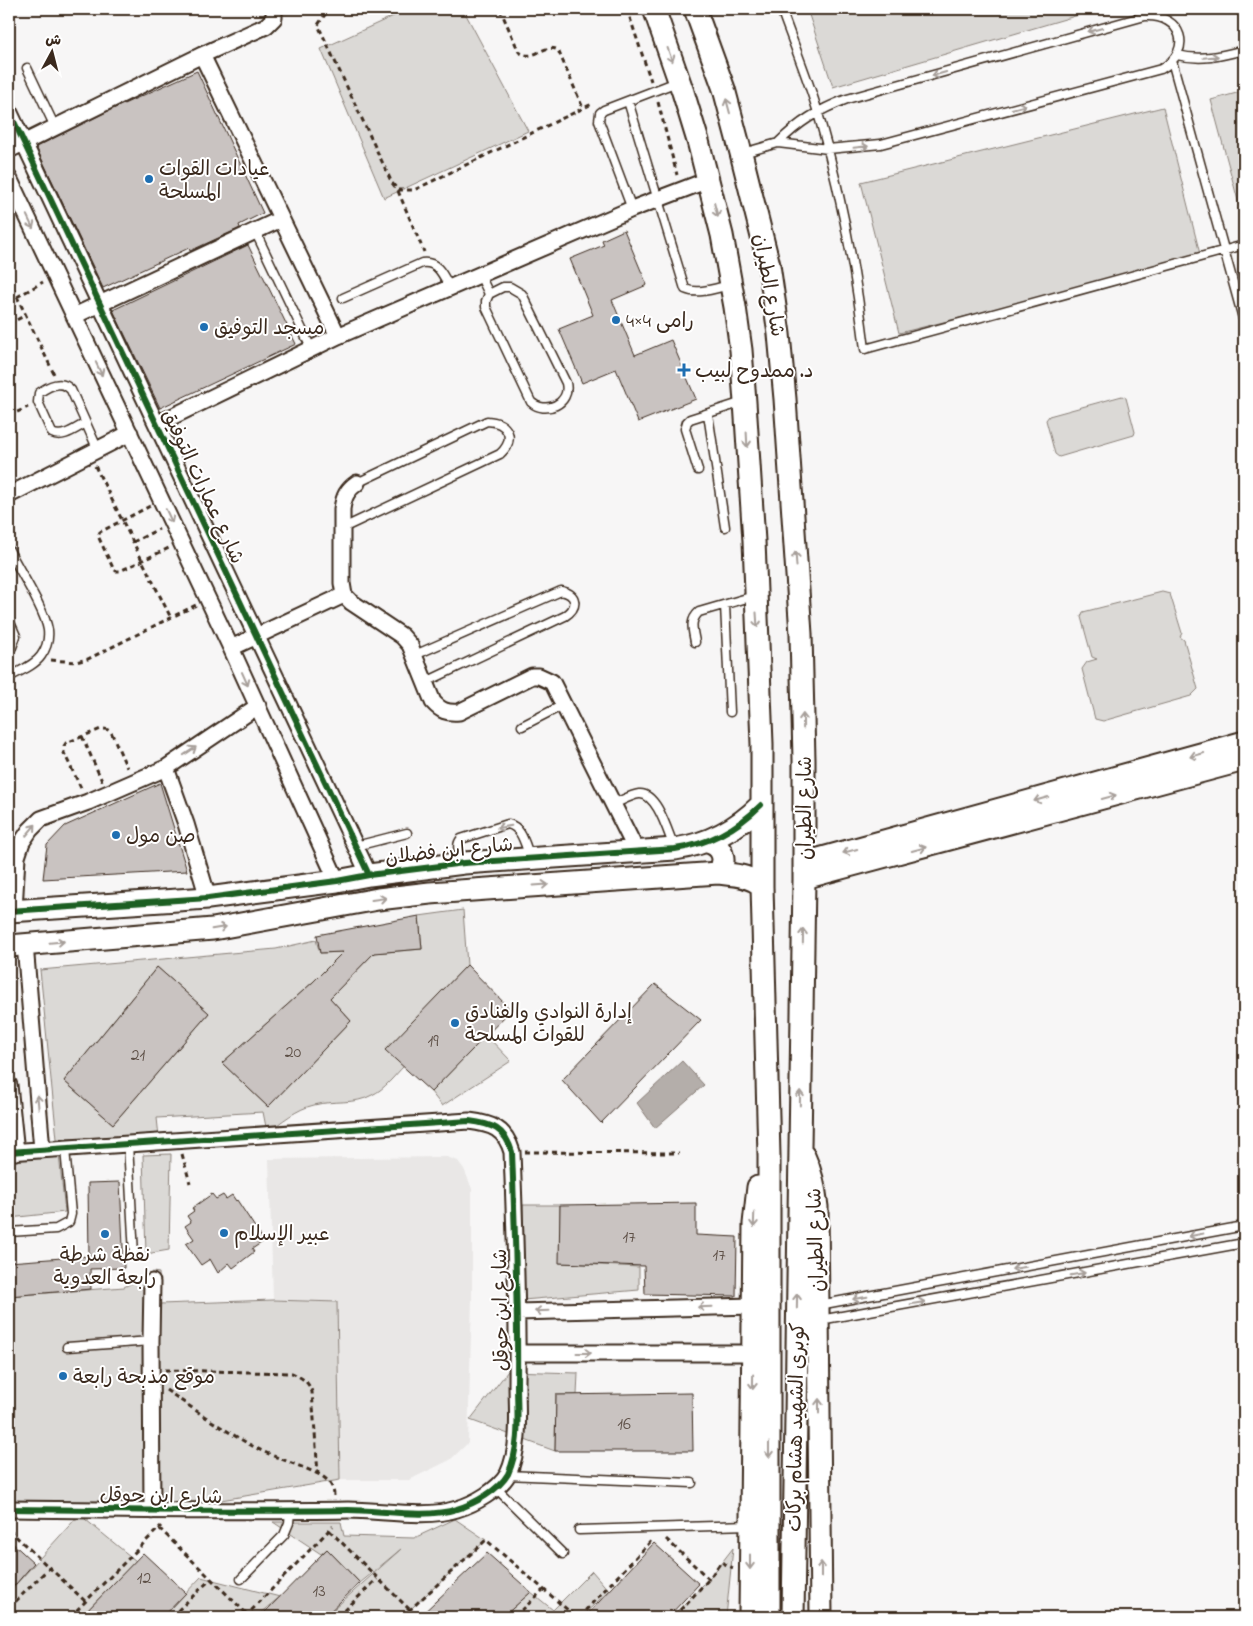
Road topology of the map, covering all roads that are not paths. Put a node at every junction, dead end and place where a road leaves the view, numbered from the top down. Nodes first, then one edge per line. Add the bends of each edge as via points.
1 (274, 9) edge
2 (654, 9) edge
3 (694, 9) edge
4 (781, 9) edge
5 (1244, 50) edge
6 (202, 55) junction
7 (1175, 58) junction
8 (27, 68) dead end
9 (679, 81) junction
10 (628, 101) junction
11 (9, 111) edge
12 (817, 111) junction
13 (55, 126) junction
14 (24, 143) junction
15 (778, 144) junction
16 (828, 149) junction
17 (9, 150) edge
18 (741, 153) junction
19 (9, 178) edge
20 (708, 180) junction
21 (658, 199) junction
22 (632, 209) junction
23 (281, 218) junction
24 (255, 231) junction
25 (1244, 245) edge
26 (1224, 250) junction
27 (480, 276) junction
28 (731, 285) junction
29 (450, 288) junction
30 (488, 294) junction
31 (342, 298) dead end
32 (100, 305) junction
33 (1243, 311) edge
34 (74, 316) junction
35 (1244, 322) edge
36 (338, 336) junction
37 (311, 348) junction
38 (745, 402) junction
39 (708, 414) junction
40 (86, 423) junction
41 (157, 424) junction
42 (130, 433) junction
43 (93, 452) junction
44 (698, 470) dead end
45 (357, 483) joint
46 (9, 495) edge
47 (725, 527) dead end
48 (343, 528) junction
49 (9, 550) edge
50 (344, 595) junction
51 (756, 596) junction
52 (725, 605) junction
53 (9, 620) edge
54 (256, 636) junction
55 (695, 642) dead end
56 (231, 648) junction
57 (9, 649) edge
58 (415, 655) junction
59 (9, 677) edge
60 (426, 682) junction
61 (563, 705) junction
62 (258, 706) junction
63 (730, 712) dead end
64 (522, 726) dead end
65 (1244, 749) edge
66 (166, 768) junction
67 (613, 804) junction
68 (761, 805) junction
69 (407, 832) dead end
70 (707, 842) junction
71 (356, 846) junction
72 (675, 849) junction
73 (637, 852) junction
74 (531, 859) junction
75 (464, 864) junction
76 (804, 871) junction
77 (718, 873) junction
78 (369, 875) junction
79 (337, 881) junction
80 (762, 886) junction
81 (208, 898) junction
82 (12, 910) edge
83 (17, 945) edge
84 (9, 1085) edge
85 (128, 1144) junction
86 (800, 1147) junction
87 (65, 1149) junction
88 (42, 1150) junction
89 (13, 1152) edge
90 (769, 1156) junction
91 (1244, 1226) edge
92 (9, 1232) edge
93 (1244, 1244) edge
94 (134, 1255) dead end
95 (1044, 1264) junction
96 (1047, 1280) junction
97 (152, 1282) dead end
98 (753, 1306) junction
99 (517, 1312) junction
100 (818, 1313) junction
101 (151, 1341) junction
102 (67, 1347) dead end
103 (518, 1352) junction
104 (753, 1353) junction
105 (507, 1475) junction
106 (692, 1483) dead end
107 (496, 1488) junction
108 (9, 1509) edge
109 (152, 1511) junction
110 (290, 1512) junction
111 (750, 1525) junction
112 (579, 1530) dead end
113 (563, 1554) dead end
114 (241, 1579) dead end
115 (750, 1617) edge
116 (769, 1617) edge
117 (793, 1617) edge
118 (821, 1617) edge

1 - 6 street via 271,23
2 -> 9 main road, شارع الطيران
18 -> 3 main road, شارع الطيران via 724,89
4 - 12 lane
7 -> 5 lane via 1206,58
6 - 13 street
6 - 23 street
7 -> 12 lane via 1180,45 1174,25 1167,16 1146,16 847,99
16 -> 7 lane via 881,144 1161,69
7 - 26 lane
8 - 13 lane
9 - 10 lane
9 - 20 main road, شارع الطيران
10 - 21 lane
10 - 22 lane via 604,110 598,121
11 - 14 street, شارع عمارات التوفيق
12 - 15 lane
12 - 16 lane
13 - 14 street
14 - 17 street
14 - 32 street, شارع عمارات التوفيق
15 - 16 lane
15 - 18 lane
16 - 26 lane via 851,250 865,349
76 -> 18 main road, شارع الطيران via 801,634 786,399 768,265
19 -> 34 street
20 - 21 street
20 -> 28 main road, شارع الطيران
21 - 22 street
21 - 28 lane via 685,289 698,292
22 - 27 street
23 - 24 street
23 - 36 street
24 - 32 street
24 - 37 lane
25 - 26 lane
26 - 33 lane
27 - 29 street
27 - 30 lane
28 - 38 main road, شارع الطيران
29 - 31 lane via 439,268 428,262
29 - 36 street
30 - 30 lane via 486,307 531,402 543,408 563,401 567,396 566,383 522,294 510,287
32 - 34 street
32 - 41 street, شارع عمارات التوفيق
33 - 35 lane
34 -> 42 street
36 - 37 street
37 - 41 street
38 - 39 lane
38 -> 51 main road, شارع الطيران
39 - 44 lane via 690,419 685,429
39 - 47 lane
40 - 40 lane via 68,386 58,384 39,393 38,402 55,435
40 - 43 lane
41 - 54 street, شارع عمارات التوفيق
42 - 43 street
42 -> 56 street
43 - 46 street
45 - 48 street via 344,496
45 - 48 lane via 487,421 496,421 508,432 509,440 500,454
48 - 50 street
49 - 59 lane via 46,619 49,632 41,657
50 - 54 street
50 - 58 street via 402,636
51 - 52 lane
51 -> 68 main road, شارع الطيران
52 - 55 lane via 694,616
52 - 63 lane
53 - 57 lane via 16,636
54 - 56 street
54 - 71 street, شارع عمارات التوفيق
56 -> 62 street
58 - 60 street
58 - 60 lane via 561,591 574,597 572,612
60 - 61 street via 433,702 449,713 459,712 532,676 552,682
61 - 64 lane
61 - 67 street
66 -> 62 street
62 - 79 street
65 - 76 main road
66 - 81 street
82 -> 66 street via 17,857 22,842 41,819
67 - 72 lane via 646,794 656,804
67 - 73 street
68 - 70 main road, شارع ابن فضلان via 736,827
68 - 80 main road, شارع الطيران
69 - 71 lane
70 - 72 main road, شارع ابن فضلان
70 - 77 main road via 716,845 722,853 723,864
71 - 78 street, شارع عمارات التوفيق
72 - 73 main road, شارع ابن فضلان
73 - 74 main road, شارع ابن فضلان
74 - 75 main road, شارع ابن فضلان
74 -> 75 lane via 518,830 508,824 461,839 458,848
75 - 78 main road, شارع ابن فضلان
86 -> 76 main road, شارع الطيران
77 - 80 main road, شارع ابن فضلان via 747,877
83 -> 77 main road, شارع ابن فضلان via 212,929 421,894
78 - 79 main road, شارع ابن فضلان
79 - 81 main road, شارع ابن فضلان
80 - 90 main road, شارع الطيران
81 - 82 main road, شارع ابن فضلان
88 -> 83 street
84 - 89 street
85 - 87 street, شارع ابن حوقل
85 - 94 lane
85 - 99 street, شارع ابن حوقل via 469,1121 488,1124 502,1131 512,1152
86 - 100 main road, شارع الطيران via 815,1186
117 -> 86 main road, كوبرى الشهيد هشام بركات
87 - 88 street, شارع ابن حوقل
87 - 92 lane via 69,1222 56,1229
88 - 89 street, شارع ابن حوقل
90 -> 98 main road, شارع الطيران via 759,1179 755,1201
90 -> 116 main road, كوبرى الشهيد هشام بركات
91 -> 95 lane
96 -> 93 lane
95 - 96 lane
95 -> 100 lane
100 -> 96 lane
97 - 101 street
98 -> 99 street
98 - 104 main road, شارع الطيران
99 - 103 street, شارع ابن حوقل
118 -> 100 main road, شارع الطيران
101 - 102 lane
101 - 109 street
103 -> 104 street
103 - 105 street, شارع ابن حوقل via 517,1440
104 -> 111 main road, شارع الطيران
105 - 106 lane
105 - 107 street, شارع ابن حوقل
107 - 110 street, شارع ابن حوقل via 457,1509 435,1513
107 - 113 lane
108 - 109 street, شارع ابن حوقل
109 - 110 street, شارع ابن حوقل
110 - 114 lane via 284,1535
111 - 112 lane
111 -> 115 main road, شارع الطيران

